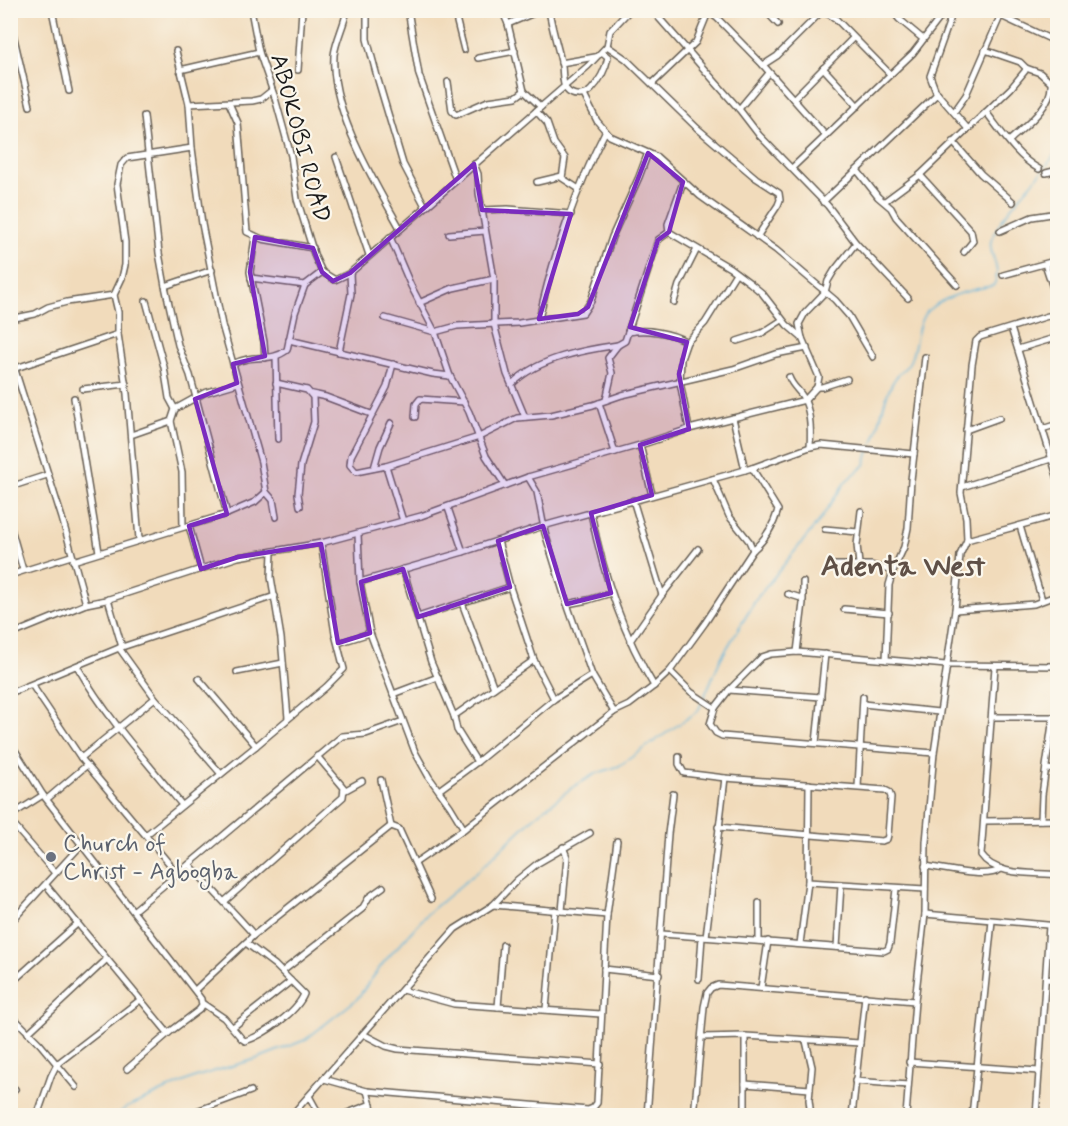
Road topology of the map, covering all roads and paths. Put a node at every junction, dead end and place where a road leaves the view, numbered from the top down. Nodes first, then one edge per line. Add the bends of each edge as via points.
1 (52, 10) edge
2 (250, 10) edge
3 (302, 10) edge
4 (347, 10) edge
5 (367, 10) edge
6 (408, 10) edge
7 (454, 10) edge
8 (502, 10) edge
9 (541, 10) edge
10 (549, 10) edge
11 (652, 10) edge
12 (765, 10) edge
13 (892, 10) edge
14 (949, 10) edge
15 (628, 11) edge
16 (709, 11) edge
17 (822, 11) edge
18 (1002, 13) edge
19 (10, 21) edge
20 (508, 24) junction
21 (778, 24) dead end
22 (853, 38) junction
23 (1048, 38) dead end
24 (923, 39) junction
25 (607, 46) junction
26 (464, 50) dead end
27 (985, 50) junction
28 (176, 51) dead end
29 (514, 51) junction
30 (259, 52) junction
31 (602, 52) junction
32 (687, 52) junction
33 (597, 57) junction
34 (478, 58) dead end
35 (561, 63) junction
36 (763, 65) junction
37 (823, 68) junction
38 (1026, 68) junction
39 (180, 70) junction
40 (298, 70) dead end
41 (769, 73) junction
42 (890, 74) junction
43 (448, 82) dead end
44 (652, 84) junction
45 (564, 87) junction
46 (69, 91) dead end
47 (271, 91) junction
48 (524, 91) junction
49 (938, 93) junction
50 (585, 95) junction
51 (793, 99) junction
52 (229, 103) junction
53 (189, 104) junction
54 (30, 106) dead end
55 (858, 106) junction
56 (539, 109) junction
57 (739, 109) junction
58 (954, 112) junction
59 (986, 112) junction
60 (144, 116) dead end
61 (968, 129) junction
62 (605, 132) junction
63 (825, 136) junction
64 (1010, 140) junction
65 (953, 142) junction
66 (192, 148) junction
67 (648, 153) junction
68 (148, 156) junction
69 (336, 157) dead end
70 (1058, 158) edge
71 (474, 164) junction
72 (792, 168) junction
73 (1039, 168) dead end
74 (857, 170) junction
75 (1058, 170) edge
76 (1046, 173) dead end
77 (920, 175) junction
78 (562, 176) junction
79 (456, 180) junction
80 (537, 182) dead end
81 (683, 182) junction
82 (579, 189) junction
83 (885, 201) junction
84 (823, 202) junction
85 (1013, 202) dead end
86 (425, 206) junction
87 (482, 210) junction
88 (1058, 213) edge
89 (571, 214) junction
90 (400, 228) junction
91 (485, 231) junction
92 (1000, 231) dead end
93 (669, 232) junction
94 (449, 234) dead end
95 (255, 237) junction
96 (390, 237) junction
97 (757, 237) junction
98 (856, 243) junction
99 (313, 248) junction
100 (697, 249) junction
101 (964, 252) dead end
102 (369, 255) junction
103 (1058, 260) edge
104 (1045, 264) junction
105 (212, 270) junction
106 (322, 272) junction
107 (350, 273) junction
108 (736, 273) junction
109 (1003, 275) dead end
110 (250, 278) junction
111 (494, 279) junction
112 (305, 285) junction
113 (957, 285) dead end
114 (165, 286) junction
115 (825, 291) junction
116 (114, 295) junction
117 (908, 298) dead end
118 (146, 301) dead end
119 (674, 302) dead end
120 (419, 303) junction
121 (1058, 303) edge
122 (385, 318) dead end
123 (539, 319) junction
124 (10, 320) edge
125 (782, 320) junction
126 (1058, 322) edge
127 (494, 324) junction
128 (1011, 328) junction
129 (435, 332) junction
130 (628, 332) junction
131 (118, 334) junction
132 (1058, 337) edge
133 (802, 338) junction
134 (290, 340) junction
135 (737, 341) dead end
136 (687, 342) junction
137 (618, 345) junction
138 (807, 348) junction
139 (1018, 349) junction
140 (339, 352) junction
141 (10, 354) edge
142 (265, 357) junction
143 (276, 357) junction
144 (873, 357) dead end
145 (925, 357) dead end
146 (233, 364) junction
147 (393, 364) junction
148 (13, 370) edge
149 (450, 376) junction
150 (789, 377) dead end
151 (847, 379) dead end
152 (680, 382) junction
153 (238, 383) junction
154 (276, 383) junction
155 (513, 383) junction
156 (126, 384) junction
157 (817, 387) junction
158 (83, 390) dead end
159 (311, 393) junction
160 (74, 398) dead end
161 (195, 399) junction
162 (606, 400) junction
163 (805, 400) junction
164 (464, 402) junction
165 (599, 403) junction
166 (176, 410) junction
167 (371, 414) junction
168 (415, 417) dead end
169 (525, 417) junction
170 (733, 418) junction
171 (999, 418) dead end
172 (171, 421) junction
173 (391, 423) dead end
174 (1058, 424) edge
175 (689, 429) junction
176 (1042, 429) junction
177 (966, 430) junction
178 (131, 435) junction
179 (479, 437) junction
180 (278, 440) dead end
181 (640, 445) junction
182 (810, 447) junction
183 (615, 452) junction
184 (914, 454) junction
185 (1052, 459) junction
186 (386, 466) junction
187 (374, 468) junction
188 (752, 468) junction
189 (745, 470) junction
190 (47, 475) junction
191 (528, 477) junction
192 (713, 478) junction
193 (1058, 479) edge
194 (506, 485) junction
195 (962, 486) junction
196 (10, 487) edge
197 (266, 492) junction
198 (652, 495) junction
199 (633, 500) junction
200 (300, 506) dead end
201 (448, 507) junction
202 (861, 511) dead end
203 (591, 513) junction
204 (227, 514) junction
205 (1058, 515) edge
206 (276, 517) dead end
207 (403, 521) junction
208 (10, 525) edge
209 (186, 526) junction
210 (543, 526) junction
211 (1020, 526) junction
212 (825, 530) dead end
213 (858, 531) junction
214 (358, 534) junction
215 (139, 539) junction
216 (967, 540) junction
217 (498, 541) junction
218 (321, 543) junction
219 (698, 549) dead end
220 (753, 550) junction
221 (99, 552) junction
222 (272, 552) junction
223 (463, 552) junction
224 (72, 558) junction
225 (859, 564) junction
226 (835, 565) dead end
227 (201, 569) junction
228 (403, 569) junction
229 (23, 570) junction
230 (892, 571) junction
231 (10, 575) edge
232 (360, 582) junction
233 (803, 582) dead end
234 (510, 587) junction
235 (611, 593) junction
236 (788, 594) dead end
237 (662, 595) junction
238 (1058, 595) edge
239 (275, 596) junction
240 (108, 599) junction
241 (803, 600) junction
242 (1042, 600) junction
243 (462, 603) junction
244 (86, 604) junction
245 (567, 604) junction
246 (844, 609) dead end
247 (955, 610) junction
248 (889, 613) junction
249 (418, 617) junction
250 (370, 633) junction
251 (10, 635) edge
252 (630, 641) junction
253 (338, 643) junction
254 (120, 647) junction
255 (797, 652) junction
256 (825, 654) junction
257 (534, 660) junction
258 (886, 660) junction
259 (283, 663) junction
260 (946, 665) junction
261 (77, 666) junction
262 (1058, 666) edge
263 (995, 667) junction
264 (237, 672) dead end
265 (670, 672) junction
266 (592, 675) junction
267 (438, 677) junction
268 (199, 679) dead end
269 (32, 685) junction
270 (654, 686) junction
271 (494, 688) junction
272 (729, 690) junction
273 (10, 693) edge
274 (393, 694) junction
275 (821, 697) junction
276 (863, 697) dead end
277 (154, 698) junction
278 (554, 699) junction
279 (863, 704) junction
280 (715, 708) junction
281 (614, 712) junction
282 (939, 712) junction
283 (454, 716) junction
284 (992, 717) junction
285 (1055, 717) edge
286 (288, 718) junction
287 (403, 721) junction
288 (118, 728) junction
289 (10, 742) edge
290 (816, 743) junction
291 (256, 746) junction
292 (861, 746) junction
293 (934, 753) junction
294 (317, 756) junction
295 (679, 757) dead end
296 (81, 758) junction
297 (477, 762) junction
298 (87, 765) junction
299 (1046, 769) junction
300 (1058, 770) edge
301 (221, 774) junction
302 (725, 778) junction
303 (381, 780) dead end
304 (362, 781) dead end
305 (809, 784) junction
306 (858, 788) junction
307 (439, 790) junction
308 (344, 791) junction
309 (673, 794) dead end
310 (45, 797) junction
311 (182, 805) junction
312 (10, 816) edge
313 (1041, 820) junction
314 (1058, 820) edge
315 (10, 821) edge
316 (984, 821) junction
317 (391, 826) junction
318 (718, 827) junction
319 (464, 829) junction
320 (590, 832) dead end
321 (147, 834) junction
322 (807, 835) junction
323 (617, 841) dead end
324 (82, 844) junction
325 (563, 847) junction
326 (415, 863) junction
327 (190, 865) junction
328 (925, 866) junction
329 (1001, 869) junction
330 (55, 873) junction
331 (177, 873) junction
332 (1058, 875) edge
333 (807, 882) junction
334 (46, 885) junction
335 (841, 885) junction
336 (383, 887) dead end
337 (896, 889) junction
338 (925, 889) junction
339 (431, 898) dead end
340 (225, 901) junction
341 (759, 903) dead end
342 (493, 905) junction
343 (133, 911) junction
344 (558, 911) junction
345 (925, 914) junction
346 (607, 915) junction
347 (992, 921) junction
348 (10, 923) edge
349 (77, 924) junction
350 (1049, 926) junction
351 (1058, 926) edge
352 (662, 934) junction
353 (254, 935) junction
354 (704, 937) junction
355 (759, 941) junction
356 (768, 941) junction
357 (246, 943) junction
358 (800, 944) junction
359 (503, 945) dead end
360 (837, 947) junction
361 (106, 960) junction
362 (604, 969) junction
363 (282, 971) junction
364 (659, 975) junction
365 (699, 979) dead end
366 (1046, 979) junction
367 (291, 981) junction
368 (1058, 981) edge
369 (10, 984) edge
370 (761, 988) junction
371 (195, 990) junction
372 (402, 990) junction
373 (865, 996) junction
374 (140, 1000) junction
375 (915, 1001) junction
376 (498, 1007) junction
377 (199, 1009) junction
378 (546, 1009) junction
379 (215, 1011) junction
380 (10, 1014) edge
381 (601, 1014) junction
382 (233, 1028) junction
383 (28, 1033) junction
384 (168, 1033) junction
385 (363, 1034) junction
386 (745, 1036) junction
387 (702, 1037) junction
388 (807, 1041) junction
389 (860, 1043) junction
390 (909, 1062) junction
391 (57, 1064) junction
392 (600, 1064) junction
393 (977, 1066) junction
394 (128, 1069) dead end
395 (1039, 1071) junction
396 (324, 1079) junction
397 (855, 1081) junction
398 (745, 1084) junction
399 (908, 1085) junction
400 (76, 1087) dead end
401 (810, 1089) junction
402 (367, 1090) junction
403 (251, 1091) dead end
404 (309, 1095) junction
405 (371, 1104) junction
406 (556, 1107) junction
407 (185, 1115) edge
408 (37, 1116) edge
409 (291, 1116) edge
410 (320, 1116) edge
411 (340, 1116) edge
412 (374, 1116) edge
413 (555, 1116) edge
414 (647, 1116) edge
415 (694, 1116) edge
416 (745, 1116) edge
417 (811, 1116) edge
418 (852, 1116) edge
419 (906, 1116) edge
420 (972, 1116) edge
421 (1036, 1116) edge

1 - 46 street
2 - 30 street, ABOKOBI ROAD
3 - 40 street
4 - 90 street via 334,54 338,93 355,141
5 - 86 street via 367,39 375,72 403,164
6 - 79 street via 419,75
7 - 26 street
8 - 20 street
9 - 20 street
10 - 35 street
11 - 32 street
12 - 21 street
13 - 24 street
14 - 24 street
14 - 49 street via 951,17 930,76
15 - 25 street via 610,31
16 - 32 street via 696,42
16 - 36 street
17 - 22 street via 835,18
17 - 36 street
18 - 23 street
18 - 27 street
19 - 54 street
20 - 29 street
22 - 37 street
22 - 42 street
24 - 42 street
25 - 31 street
25 - 44 street
27 - 38 street via 1020,62
27 - 58 street via 966,95
28 - 39 street
29 - 34 street
29 - 48 street
30 - 39 street
30 - 47 street, ABOKOBI ROAD
31 - 33 street
31 - 50 street via 608,57 606,66
32 - 44 street
32 - 57 street
33 - 35 street
33 - 45 street
35 - 45 street
36 - 41 street
37 - 51 street
37 - 55 street
38 - 59 street
38 - 64 street via 1040,73 1052,89 1042,108
39 - 53 street
41 - 51 street
41 - 57 street
42 - 55 street
43 - 48 street via 456,115
44 - 97 street via 697,128 778,193 778,205
45 - 50 street
45 - 56 street
47 - 52 street via 257,100
47 - 99 street, ABOKOBI ROAD
48 - 56 street
49 - 58 street
49 - 74 street
50 - 62 street
51 - 63 street
52 - 53 street
52 - 95 street via 238,123 246,229
53 - 66 street
55 - 63 street
56 - 71 street
56 - 78 street via 565,158
57 - 72 street
58 - 61 street
59 - 61 street
59 - 64 street
60 - 68 street
61 - 65 street
62 - 67 street
62 - 82 street
63 - 72 street
64 - 73 street
65 - 77 street
65 - 85 street
66 - 68 street
66 - 105 street
67 - 81 street
67 - 123 street via 612,237 588,307 583,313
68 - 114 street
68 - 116 street via 127,158 119,171 125,265
69 - 102 street
70 - 75 street
71 - 79 street
71 - 87 street
72 - 84 street
74 - 83 street
74 - 84 street
75 - 76 street
77 - 83 street
77 - 101 street via 971,231 973,241
78 - 80 street
78 - 82 street
79 - 86 street
81 - 93 street via 668,224
81 - 97 street
82 - 89 street
83 - 113 street
84 - 98 street
86 - 90 street
87 - 89 street
87 - 91 street
88 - 92 street via 1032,217
89 - 123 street
90 - 96 street
91 - 94 street
91 - 111 street
93 - 100 street
93 - 130 street via 658,240
95 - 99 street
95 - 110 street
96 - 102 street
96 - 120 street
97 - 115 street
98 - 115 street via 838,265
98 - 117 street
99 - 106 street, ABOKOBI ROAD
100 - 108 street
100 - 119 street
102 - 107 street
103 - 104 street
104 - 109 street
104 - 121 street
105 - 114 street
105 - 146 street
106 - 107 street via 335,280
106 - 112 street
107 - 140 street via 351,294
108 - 125 street via 762,293
108 - 136 street via 705,323
110 - 112 street
110 - 142 street
111 - 120 street via 453,288
111 - 127 street
112 - 134 street
114 - 161 street
115 - 133 street via 800,322
115 - 144 street via 849,316
116 - 124 street via 67,302
116 - 131 street
118 - 166 street via 169,398
120 - 129 street
122 - 129 street
123 - 127 street
125 - 133 street
125 - 135 street via 762,333
126 - 128 street via 1048,316
127 - 129 street
127 - 155 street
128 - 139 street
128 - 177 street via 976,340
129 - 149 street
130 - 136 street via 643,330
130 - 137 street via 624,344
131 - 148 street
131 - 156 street
132 - 139 street
133 - 138 street
134 - 140 street
134 - 143 street via 286,350
136 - 152 street
137 - 155 street via 569,354 526,371
137 - 162 street via 608,358 612,373
138 - 152 street
138 - 157 street via 818,372
139 - 176 street
140 - 147 street
141 - 148 street
142 - 143 street
142 - 146 street via 249,357
143 - 154 street
145 - 184 street
146 - 153 street
147 - 149 street
147 - 167 street via 387,387
148 - 190 street
149 - 164 street
150 - 163 street
151 - 157 street
152 - 162 street
152 - 175 street
153 - 161 street
153 - 197 street
154 - 159 street
154 - 180 street
155 - 169 street
156 - 158 street
156 - 178 street
157 - 163 street
159 - 167 street
159 - 200 street via 315,418 301,465
160 - 221 street
161 - 166 street
161 - 204 street
162 - 165 street
163 - 170 street
163 - 182 street
164 - 168 street via 420,399
164 - 179 street
165 - 169 street via 558,414
165 - 183 street
166 - 172 street
167 - 187 street via 350,461 356,472
169 - 179 street
170 - 175 street
170 - 189 street
171 - 177 street
172 - 178 street
172 - 209 street via 182,472
173 - 187 street
174 - 176 street
175 - 181 street
176 - 185 street
177 - 195 street
178 - 215 street
179 - 186 street
179 - 194 street via 486,456
181 - 183 street
181 - 198 street
182 - 184 street
182 - 188 street
183 - 191 street
184 - 230 street via 908,528
185 - 193 street
185 - 195 street
186 - 187 street
186 - 207 street
188 - 189 street
188 - 220 street via 778,510 767,537
189 - 192 street
190 - 196 street
190 - 224 street
191 - 194 street
191 - 210 street via 537,492
192 - 198 street
192 - 220 street via 729,516
194 - 201 street
195 - 216 street
197 - 204 street via 255,502
197 - 206 street via 273,500
198 - 199 street
199 - 203 street
199 - 237 street
201 - 207 street
201 - 223 street
202 - 213 street
203 - 210 street
203 - 235 street
204 - 209 street
205 - 211 street
207 - 214 street
208 - 229 street
209 - 215 street
209 - 227 street
210 - 217 street
210 - 245 street
211 - 216 street
211 - 242 street
212 - 213 street
213 - 225 street
214 - 218 street
214 - 232 street
215 - 221 street
216 - 247 street via 960,555
217 - 223 street
217 - 234 street
218 - 222 street
218 - 253 street
219 - 237 street
220 - 265 street
221 - 224 street
222 - 227 street via 238,557
222 - 239 street
223 - 228 street
224 - 229 street
224 - 244 street
225 - 226 street
225 - 230 street
227 - 240 street
228 - 232 street
228 - 249 street
229 - 231 street
230 - 248 street
232 - 250 street
233 - 241 street
234 - 243 street
234 - 257 street
235 - 245 street
235 - 252 street
236 - 241 street
237 - 252 street
238 - 242 street
239 - 254 street
239 - 259 street
240 - 244 street
240 - 254 street
241 - 255 street
242 - 247 street via 1034,604
243 - 249 street
243 - 271 street
244 - 251 street
245 - 266 street
246 - 248 street
247 - 260 street
248 - 258 street
249 - 267 street
250 - 253 street
250 - 274 street
252 - 270 street
253 - 286 street via 343,671
254 - 261 street
254 - 277 street
255 - 256 street
255 - 272 street via 762,657
256 - 258 street
256 - 275 street
257 - 271 street
257 - 278 street
258 - 260 street
259 - 264 street
259 - 286 street
260 - 263 street
260 - 282 street
261 - 269 street
261 - 288 street
262 - 263 street
263 - 284 street
265 - 270 street
265 - 280 street
266 - 278 street
266 - 281 street
267 - 274 street
267 - 283 street
268 - 291 street
269 - 273 street
269 - 296 street
270 - 281 street
271 - 283 street
272 - 275 street
272 - 280 street
274 - 287 street
275 - 290 street
276 - 279 street
277 - 288 street
277 - 301 street
278 - 297 street
279 - 282 street
279 - 292 street
280 - 290 street via 710,724 722,736
281 - 319 street
282 - 293 street
283 - 297 street via 457,730
284 - 285 street
284 - 316 street
285 - 299 street
286 - 291 street
287 - 294 street via 366,734 345,735
287 - 307 street via 420,762
288 - 296 street
288 - 311 street
289 - 310 street
290 - 292 street
291 - 301 street
292 - 293 street
292 - 306 street
293 - 328 street
294 - 308 street
294 - 327 street
295 - 302 street via 684,773
296 - 298 street
297 - 307 street
298 - 310 street
298 - 321 street
299 - 300 street
299 - 313 street
301 - 311 street
302 - 305 street
302 - 318 street
303 - 317 street
304 - 308 street
305 - 306 street
305 - 322 street
306 - 322 street via 889,792 887,839
307 - 319 street
308 - 340 street via 340,800
309 - 352 street
310 - 312 street
310 - 324 street
311 - 321 street
313 - 314 street
313 - 316 street
315 - 330 street
316 - 329 street via 981,855
317 - 326 street via 399,829
317 - 353 street
318 - 322 street
318 - 354 street
319 - 326 street
320 - 325 street
321 - 331 street
322 - 333 street
323 - 346 street
324 - 330 street
324 - 343 street
325 - 342 street via 517,880
325 - 344 street via 567,856
326 - 339 street
327 - 331 street
327 - 340 street
328 - 329 street via 993,874
328 - 338 street
329 - 332 street
330 - 334 street
331 - 343 street
333 - 335 street
333 - 358 street
334 - 348 street
334 - 349 street
335 - 337 street
335 - 360 street
336 - 363 street via 369,897 362,909
337 - 338 street
337 - 360 street via 888,949
338 - 345 street
340 - 353 street
341 - 355 street
342 - 344 street
342 - 372 street via 455,929
343 - 371 street
344 - 346 street
344 - 378 street
345 - 347 street
345 - 375 street
346 - 362 street
347 - 350 street
347 - 393 street
349 - 361 street
349 - 369 street
350 - 351 street
350 - 366 street
352 - 354 street
352 - 364 street
353 - 357 street
354 - 355 street
354 - 365 street
355 - 356 street
356 - 358 street
356 - 370 street
357 - 363 street
357 - 371 street
358 - 360 street
359 - 376 street
361 - 374 street
361 - 383 street
362 - 364 street
362 - 381 street
363 - 367 street
364 - 414 street
366 - 368 street
366 - 395 street
367 - 382 street
367 - 382 street via 304,994 278,1023 246,1041
370 - 373 street
370 - 387 street via 711,988 704,1007
371 - 377 street via 201,999
372 - 376 street via 454,1004
372 - 385 street
373 - 375 street
373 - 389 street
374 - 384 street
374 - 391 street
375 - 390 street
376 - 378 street
377 - 379 street
377 - 379 street
377 - 384 street
378 - 381 street
379 - 382 street
380 - 383 street
381 - 392 street
383 - 391 street
384 - 394 street
385 - 392 street via 398,1049
385 - 396 street
386 - 387 street
386 - 388 street
386 - 398 street
387 - 415 street
388 - 389 street
388 - 401 street via 812,1067
389 - 397 street
390 - 393 street
390 - 399 street
391 - 400 street
391 - 408 street
392 - 406 street via 597,1103 593,1108
393 - 395 street
393 - 420 street
395 - 421 street
396 - 402 street
396 - 404 street
397 - 399 street
397 - 418 street
398 - 401 street
398 - 416 street
399 - 419 street
401 - 417 street
402 - 405 street
402 - 406 street
403 - 407 street
404 - 409 street
404 - 410 street
405 - 411 street
405 - 412 street
406 - 413 street

